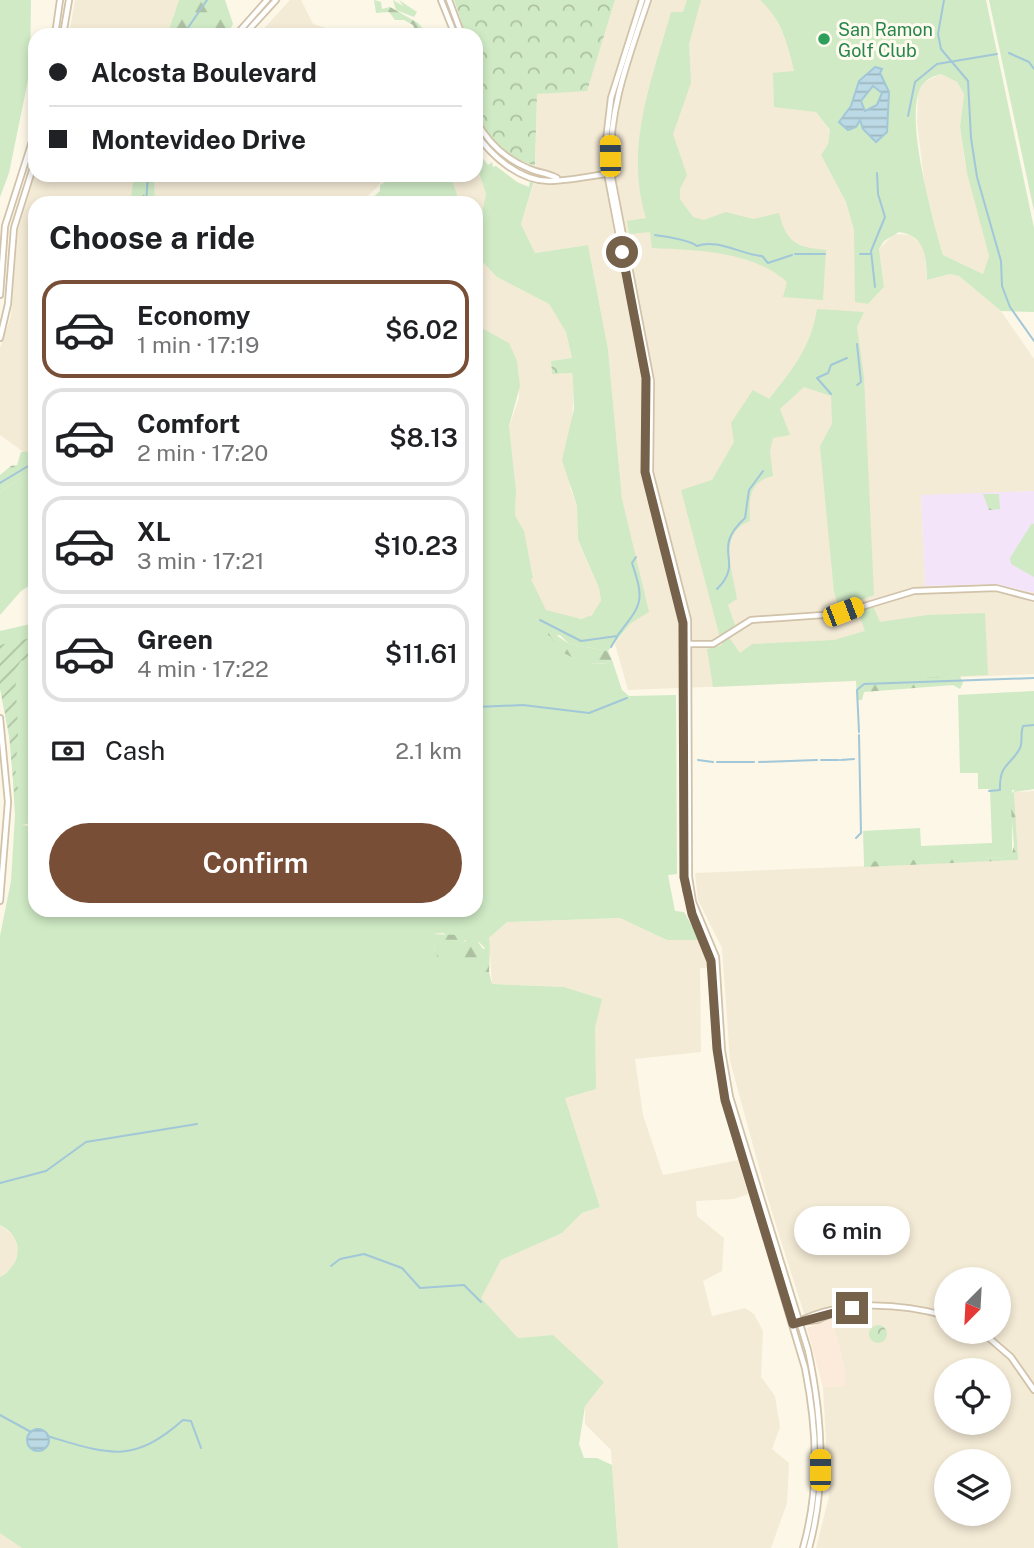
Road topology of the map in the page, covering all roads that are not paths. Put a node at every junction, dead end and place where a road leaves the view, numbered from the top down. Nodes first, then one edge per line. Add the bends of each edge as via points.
1 (60, 0) edge
2 (69, 0) edge
3 (267, 0) edge
4 (276, 0) edge
5 (441, 0) edge
6 (449, 0) edge
7 (642, 0) edge
8 (648, 0) edge
9 (56, 28) edge
10 (64, 28) edge
11 (242, 28) edge
12 (250, 28) edge
13 (452, 28) edge
14 (459, 28) edge
15 (483, 131) edge
16 (483, 143) edge
17 (28, 154) edge
18 (611, 173) junction
19 (558, 178) junction
20 (28, 182) edge
21 (0, 295) edge
22 (0, 338) edge
23 (1034, 598) edge
24 (688, 644) junction
25 (0, 718) edge
26 (0, 901) edge
27 (715, 970) junction
28 (934, 1314) edge
29 (799, 1322) junction
30 (793, 1324) junction
31 (996, 1344) edge
32 (1034, 1390) edge
33 (803, 1548) edge
34 (809, 1548) edge

1 - 9 main road
2 - 10 main road
3 - 11 main road
4 - 12 main road
5 - 13 main road
6 - 14 main road
7 - 18 main road via 608,111 604,157
8 - 18 main road via 614,109
15 - 19 main road via 503,154
16 - 19 main road via 511,167 537,178
17 - 21 main road via 5,226
18 - 19 main road
18 - 24 main road via 651,381 650,472 688,620
18 - 27 main road via 646,378 645,472 683,623 684,877 692,914
20 - 22 main road via 14,228 8,304
23 - 24 main road via 996,588 914,591 838,614 751,620 713,643
24 - 27 main road via 689,877 693,902 713,947
25 - 26 main road via 8,803
27 - 29 main road via 730,1097
27 - 30 main road via 717,1049 725,1100
28 - 29 main road via 884,1306 837,1311
29 - 30 main road
29 - 34 main road via 817,1391 820,1454 818,1512
30 - 33 main road via 814,1426 815,1494
31 - 32 main road

